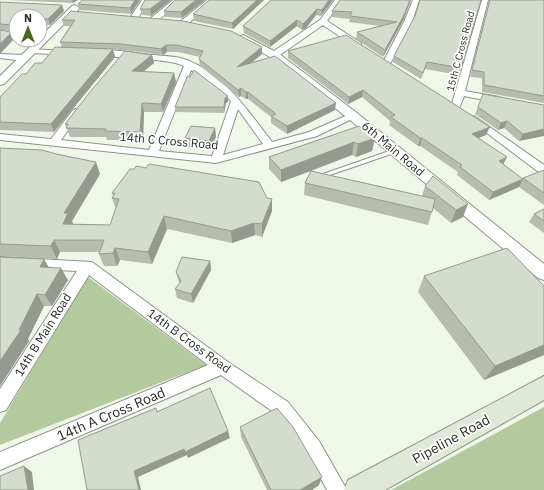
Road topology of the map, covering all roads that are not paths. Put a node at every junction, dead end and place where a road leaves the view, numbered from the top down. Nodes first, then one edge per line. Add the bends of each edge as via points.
1 (146, 0) edge
2 (177, 0) edge
3 (211, 0) edge
4 (338, 0) edge
5 (416, 0) edge
6 (485, 0) edge
7 (60, 7) edge
8 (130, 17) joint
9 (154, 20) junction
10 (177, 22) junction
11 (323, 22) junction
12 (198, 25) edge
13 (238, 32) dead end
14 (48, 33) edge
15 (33, 48) edge
16 (367, 51) edge
17 (27, 54) junction
18 (124, 54) junction
19 (274, 54) junction
20 (0, 56) edge
21 (115, 64) edge
22 (189, 64) junction
23 (386, 64) edge
24 (0, 82) edge
25 (460, 93) junction
26 (236, 101) junction
27 (447, 101) edge
28 (506, 102) edge
29 (83, 103) edge
30 (462, 111) junction
31 (353, 116) junction
32 (0, 137) edge
33 (54, 143) junction
34 (270, 146) junction
35 (395, 151) junction
36 (152, 154) junction
37 (216, 160) junction
38 (544, 170) edge
39 (314, 179) edge
40 (524, 257) junction
41 (0, 262) edge
42 (544, 262) edge
43 (87, 266) junction
44 (544, 274) edge
45 (222, 367) junction
46 (544, 387) edge
47 (0, 404) edge
48 (0, 461) edge
49 (337, 490) edge
50 (358, 490) edge

1 - 8 street
2 - 9 street
3 - 10 street
4 - 11 street
5 - 23 street via 408,22
6 - 25 street, 15th C Cross Road
7 - 14 street via 76,10
8 - 9 street
9 - 10 street
10 - 12 street
11 - 16 street
11 - 19 street
13 - 19 street, 6th Main Road
15 - 17 street
17 - 18 street
17 - 20 street
17 - 24 street
18 - 21 street
18 - 22 street
19 - 31 street, 6th Main Road
22 - 26 street
22 - 36 street
25 - 28 street
25 - 30 street, 15th C Cross Road
26 - 34 street
26 - 37 street
27 - 30 street
29 - 33 street
30 - 38 street
31 - 34 street, 14th C Cross Road via 313,134
31 - 35 street, 6th Main Road
32 - 33 street, 14th C Cross Road
33 - 36 street, 14th C Cross Road
34 - 37 street, 14th C Cross Road
35 - 39 lane
35 - 40 street, 6th Main Road
36 - 37 street, 14th C Cross Road
40 - 42 street
40 - 44 street, 6th Main Road
41 - 43 street
43 - 45 street, 14th B Cross Road
43 - 47 street, 14th B Main Road
45 - 48 street, 14th A Cross Road
45 - 49 street, 14th B Cross Road via 282,408 313,447
46 - 50 main road, Pipeline Road

